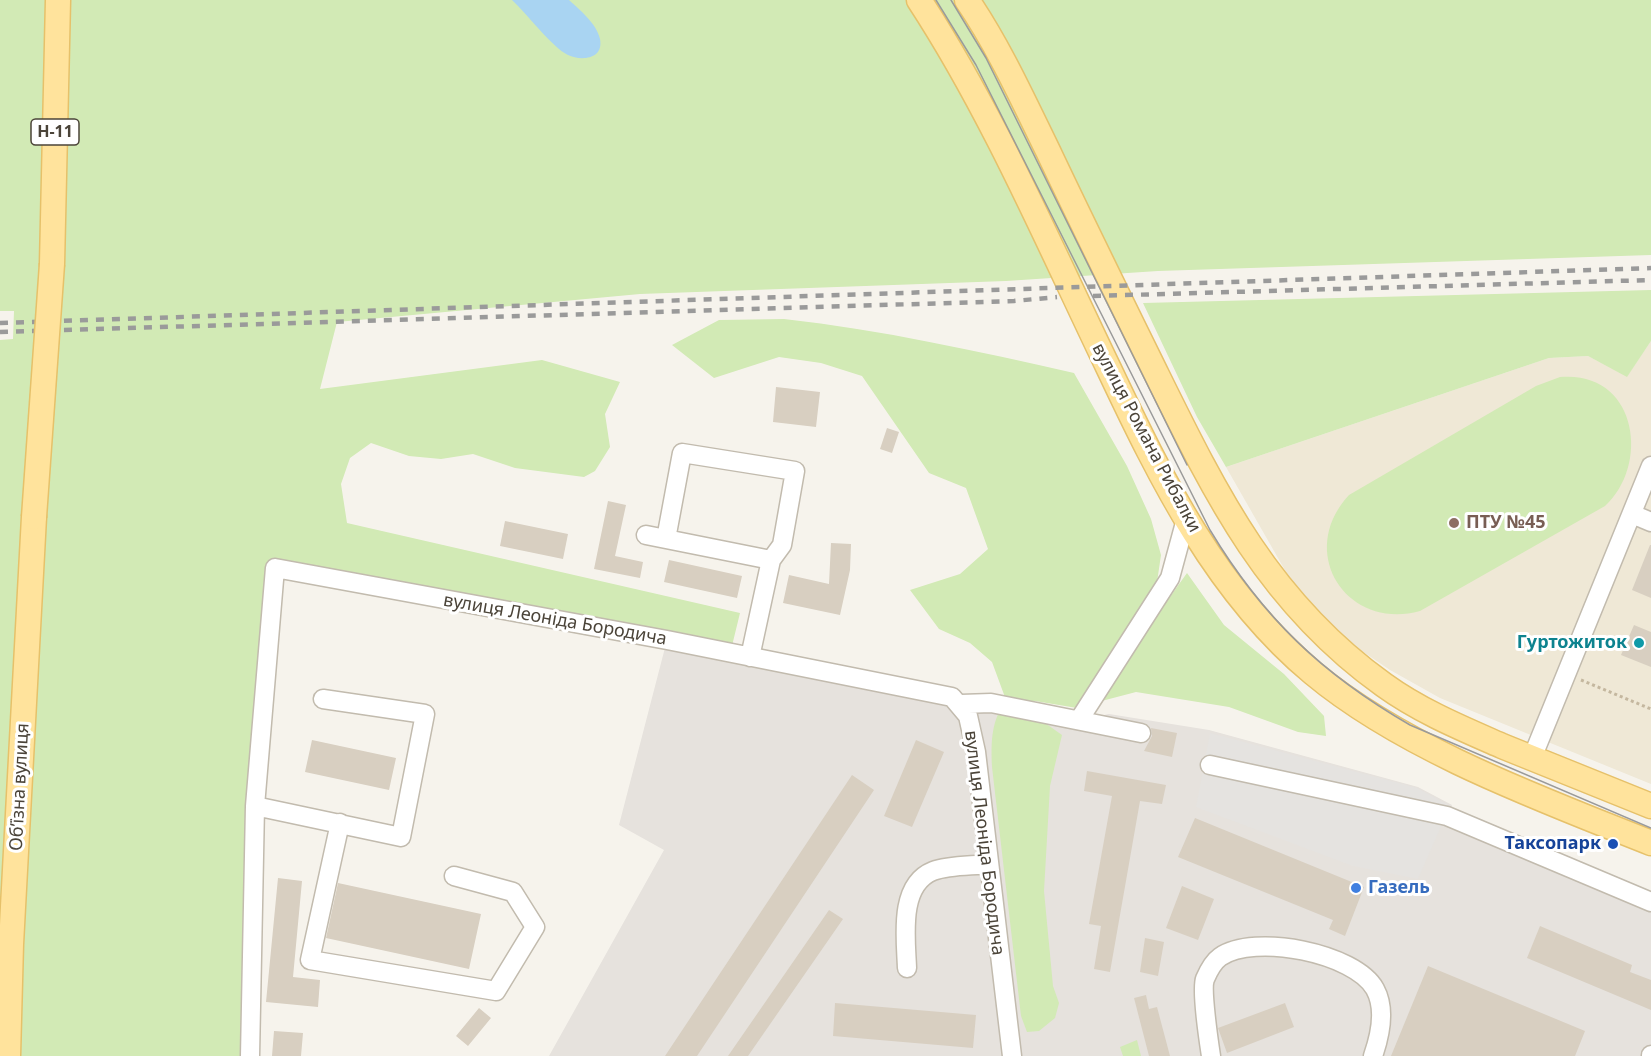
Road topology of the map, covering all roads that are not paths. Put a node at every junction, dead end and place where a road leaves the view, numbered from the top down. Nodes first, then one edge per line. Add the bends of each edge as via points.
1 (58, 0) edge
2 (919, 0) edge
3 (967, 0) edge
4 (1651, 466) edge
5 (1632, 514) junction
6 (1186, 519) junction
7 (1651, 522) edge
8 (646, 535) dead end
9 (666, 539) junction
10 (771, 560) junction
11 (750, 657) junction
12 (323, 699) dead end
13 (961, 704) junction
14 (1079, 720) junction
15 (1141, 733) dead end
16 (1532, 758) junction
17 (1210, 765) dead end
18 (255, 806) junction
19 (1651, 807) edge
20 (340, 823) junction
21 (1651, 843) edge
22 (988, 864) junction
23 (454, 876) dead end
24 (1651, 902) edge
25 (6, 942) edge
26 (907, 968) dead end
27 (8, 1056) edge
28 (250, 1056) edge
29 (1012, 1056) edge
30 (1211, 1056) edge
31 (1372, 1056) edge

1 - 25 main road, Обʼїзна вулиця / Н-11, bridge via 52,264
2 - 6 main road, вулиця Романа Рибалки via 977,97 1135,425
3 - 16 main road, вулиця Романа Рибалки via 1018,90 1203,468 1267,573 1318,630 1384,686 1455,726
4 - 5 street
5 - 7 street
5 - 16 street
6 - 14 street via 1170,578
6 - 21 main road, вулиця Романа Рибалки via 1250,610 1313,673 1388,725 1522,789
8 - 9 street
9 - 10 street
9 - 10 street via 682,453 795,471 782,545
10 - 11 street
11 - 13 street, вулиця Леоніда Бородича via 924,690 952,697
11 - 18 street, вулиця Леоніда Бородича via 275,568
12 - 20 street via 425,714 401,837
13 - 14 street via 991,702
13 - 22 street, вулиця Леоніда Бородича via 968,716 976,752
14 - 15 street
16 - 19 main road, вулиця Романа Рибалки
17 - 24 street via 1447,816
18 - 20 street
18 - 28 street, вулиця Леоніда Бородича
20 - 23 street via 310,960 496,991 535,927 513,892
22 - 26 street via 935,870 913,889 905,933
22 - 29 street, вулиця Леоніда Бородича
25 - 27 main road, Обʼїзна вулиця / Н-11
30 - 31 street via 1203,983 1209,969 1220,957 1244,948 1267,946 1334,960 1354,968 1370,982 1380,1011

